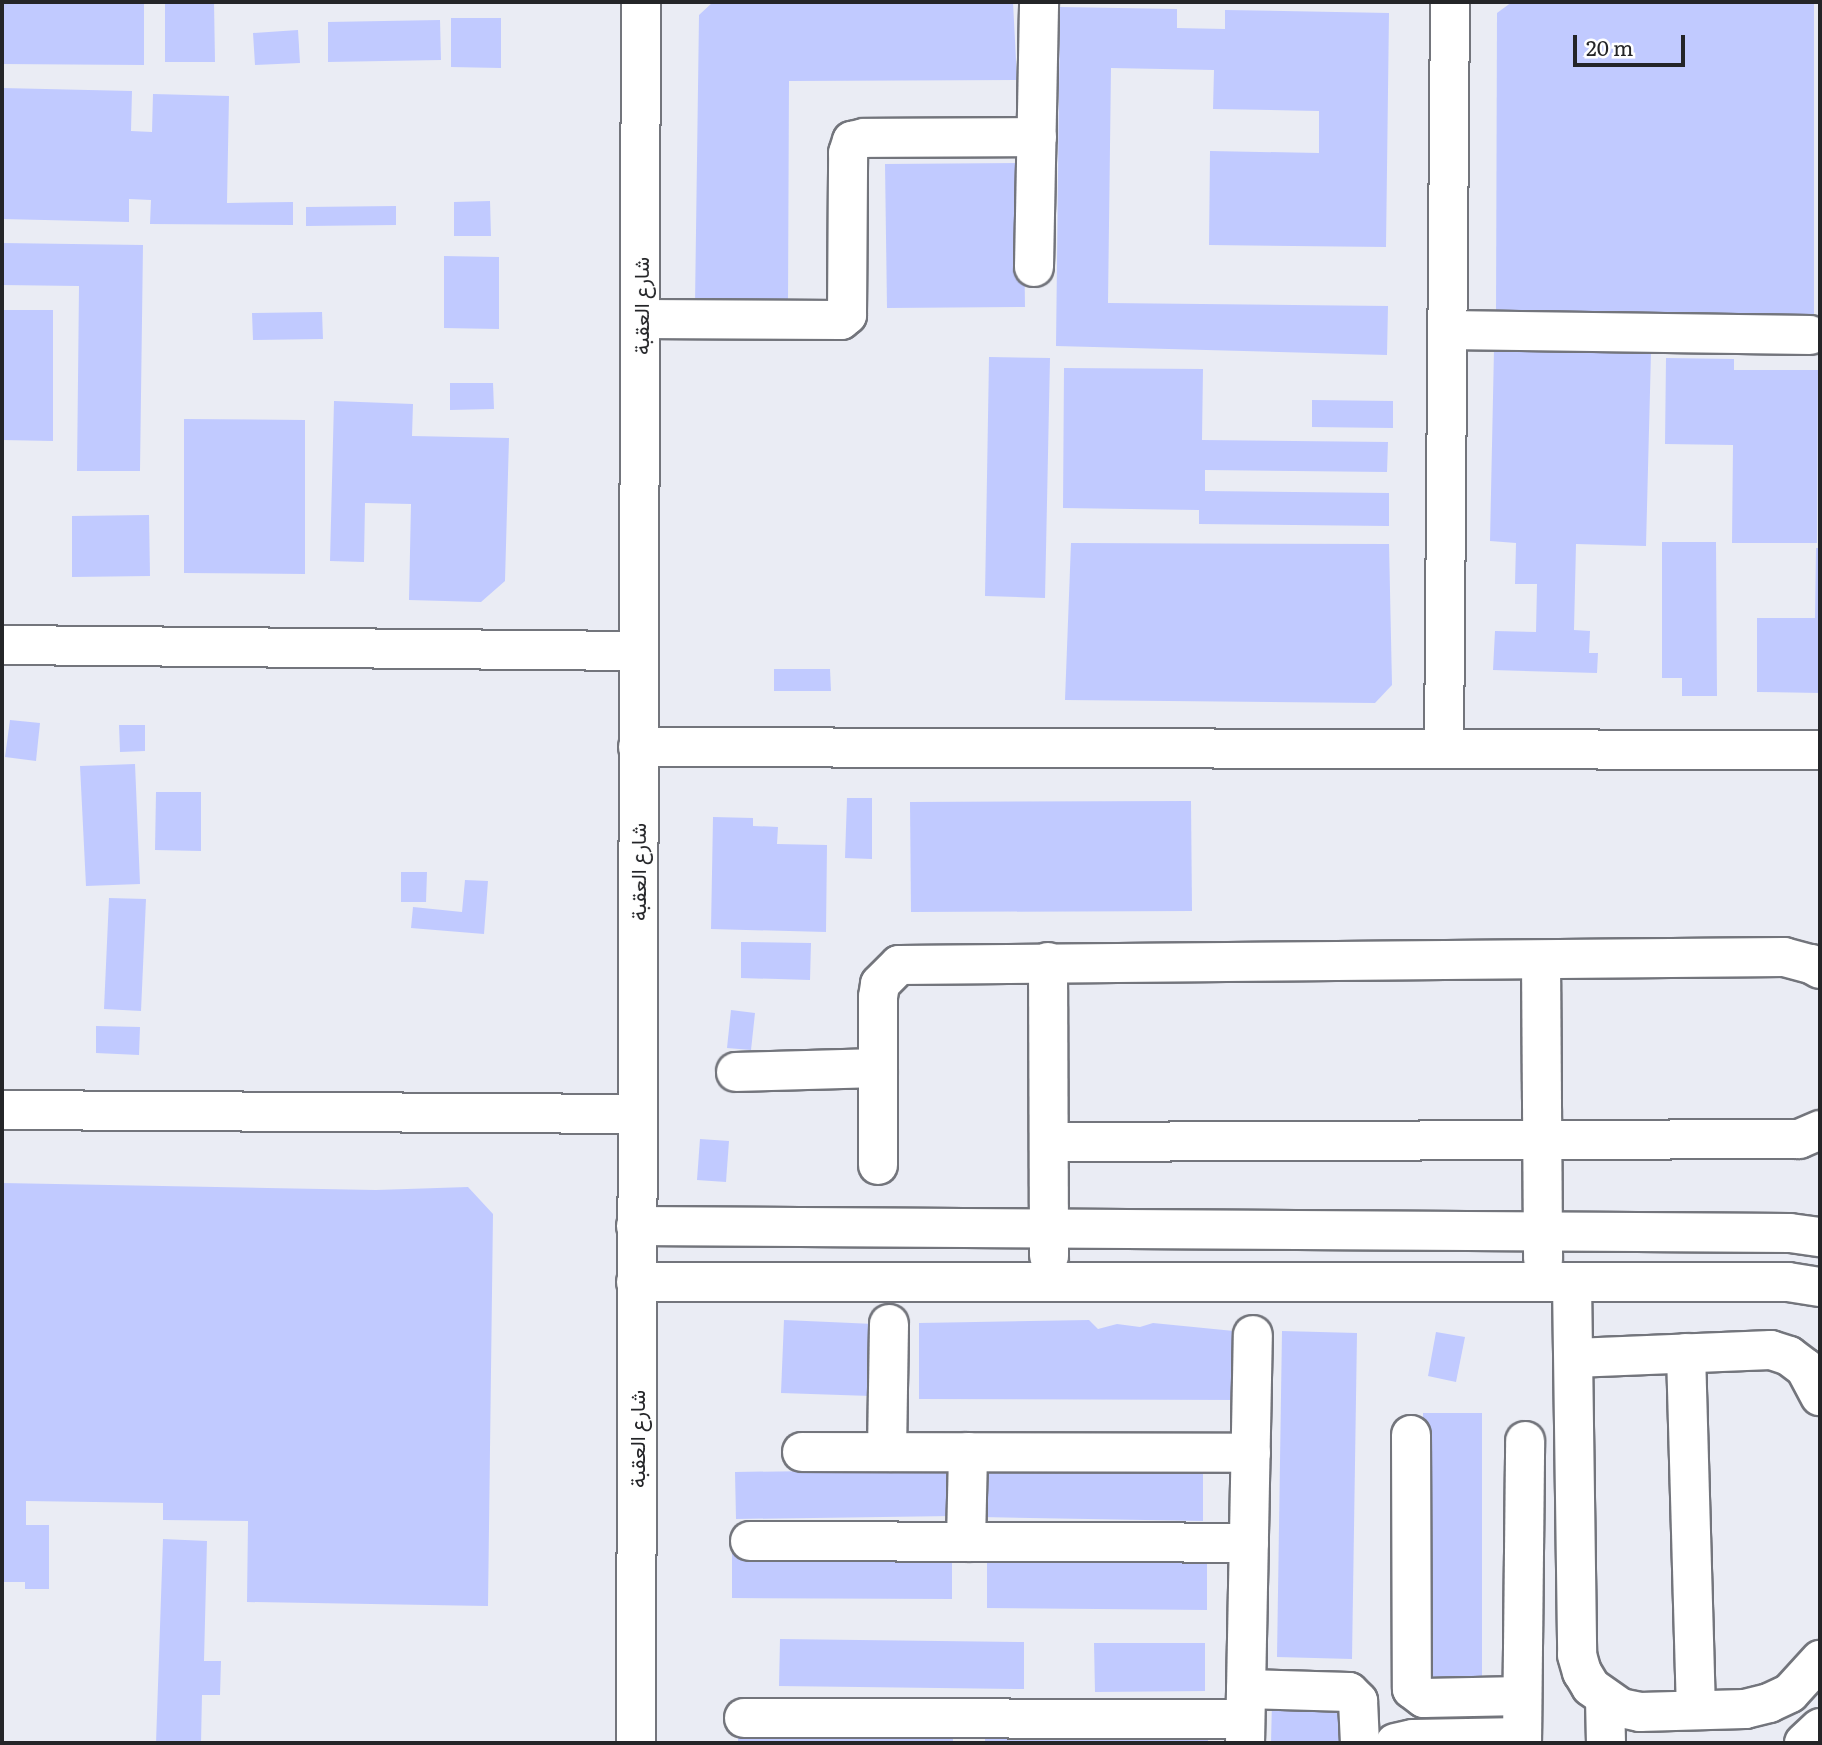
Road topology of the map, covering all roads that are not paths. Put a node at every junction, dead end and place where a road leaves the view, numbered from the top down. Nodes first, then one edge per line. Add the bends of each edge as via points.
1 (641, 2) edge
2 (1039, 2) edge
3 (1450, 2) edge
4 (1037, 137) junction
5 (1034, 267) dead end
6 (640, 319) junction
7 (1448, 330) junction
8 (1810, 335) dead end
9 (2, 645) edge
10 (638, 651) junction
11 (638, 747) junction
12 (1444, 749) junction
13 (1820, 750) edge
14 (1541, 960) junction
15 (1048, 962) junction
16 (1820, 970) edge
17 (878, 1068) junction
18 (736, 1072) dead end
19 (2, 1110) edge
20 (636, 1114) junction
21 (1542, 1139) junction
22 (1813, 1140) edge
23 (1049, 1142) junction
24 (878, 1165) dead end
25 (636, 1226) junction
26 (1049, 1229) junction
27 (1542, 1233) junction
28 (1820, 1237) edge
29 (636, 1282) junction
30 (1050, 1282) junction
31 (1558, 1282) junction
32 (1820, 1287) edge
33 (889, 1324) dead end
34 (1253, 1335) dead end
35 (1686, 1353) junction
36 (1574, 1358) junction
37 (1820, 1396) edge
38 (1411, 1435) dead end
39 (1525, 1441) dead end
40 (802, 1452) dead end
41 (887, 1452) junction
42 (968, 1452) junction
43 (1251, 1453) junction
44 (750, 1541) dead end
45 (966, 1542) junction
46 (1249, 1543) junction
47 (1820, 1660) edge
48 (1522, 1696) junction
49 (1605, 1699) junction
50 (1696, 1710) junction
51 (1245, 1717) edge
52 (744, 1718) dead end
53 (1820, 1728) edge
54 (965, 1731) edge
55 (1522, 1740) edge
56 (636, 1743) edge
57 (1360, 1743) edge
58 (1395, 1743) edge
59 (1606, 1743) edge
60 (1804, 1743) edge

1 - 6 street, شارع العقبة
2 - 4 street
3 - 7 street
4 - 5 street
4 - 6 street via 852,141 848,153 847,315 841,320
6 - 10 street, شارع العقبة
7 - 8 street
7 - 12 street
9 - 10 street
10 - 11 street, شارع العقبة
11 - 12 street
11 - 20 street, شارع العقبة
12 - 13 street
14 - 15 street
14 - 16 street via 1783,957
14 - 21 street
15 - 17 street via 899,965 880,984
15 - 23 street
17 - 18 street
17 - 24 street
19 - 20 street
20 - 25 street, شارع العقبة
21 - 22 street
21 - 23 street
21 - 27 street
23 - 26 street
25 - 26 street
25 - 29 street, شارع العقبة
26 - 27 street
26 - 30 street
27 - 28 street via 1790,1233
27 - 31 street
29 - 30 street
29 - 56 street, شارع العقبة
30 - 31 street
31 - 32 street via 1788,1282
31 - 36 street
33 - 41 street
34 - 43 street
35 - 36 street
35 - 37 street via 1771,1350 1805,1368
35 - 50 street
36 - 49 street via 1577,1655 1582,1672
38 - 48 street via 1412,1689 1424,1698
39 - 48 street
40 - 41 street
41 - 42 street
42 - 43 street
42 - 45 street
43 - 46 street
44 - 45 street
45 - 46 street
46 - 51 street
47 - 50 street via 1790,1693 1769,1703 1745,1709
48 - 55 street
49 - 50 street via 1640,1712
49 - 59 street
51 - 54 street
51 - 57 street via 1349,1692 1358,1701
52 - 54 street
53 - 60 street
55 - 58 street via 1413,1739

